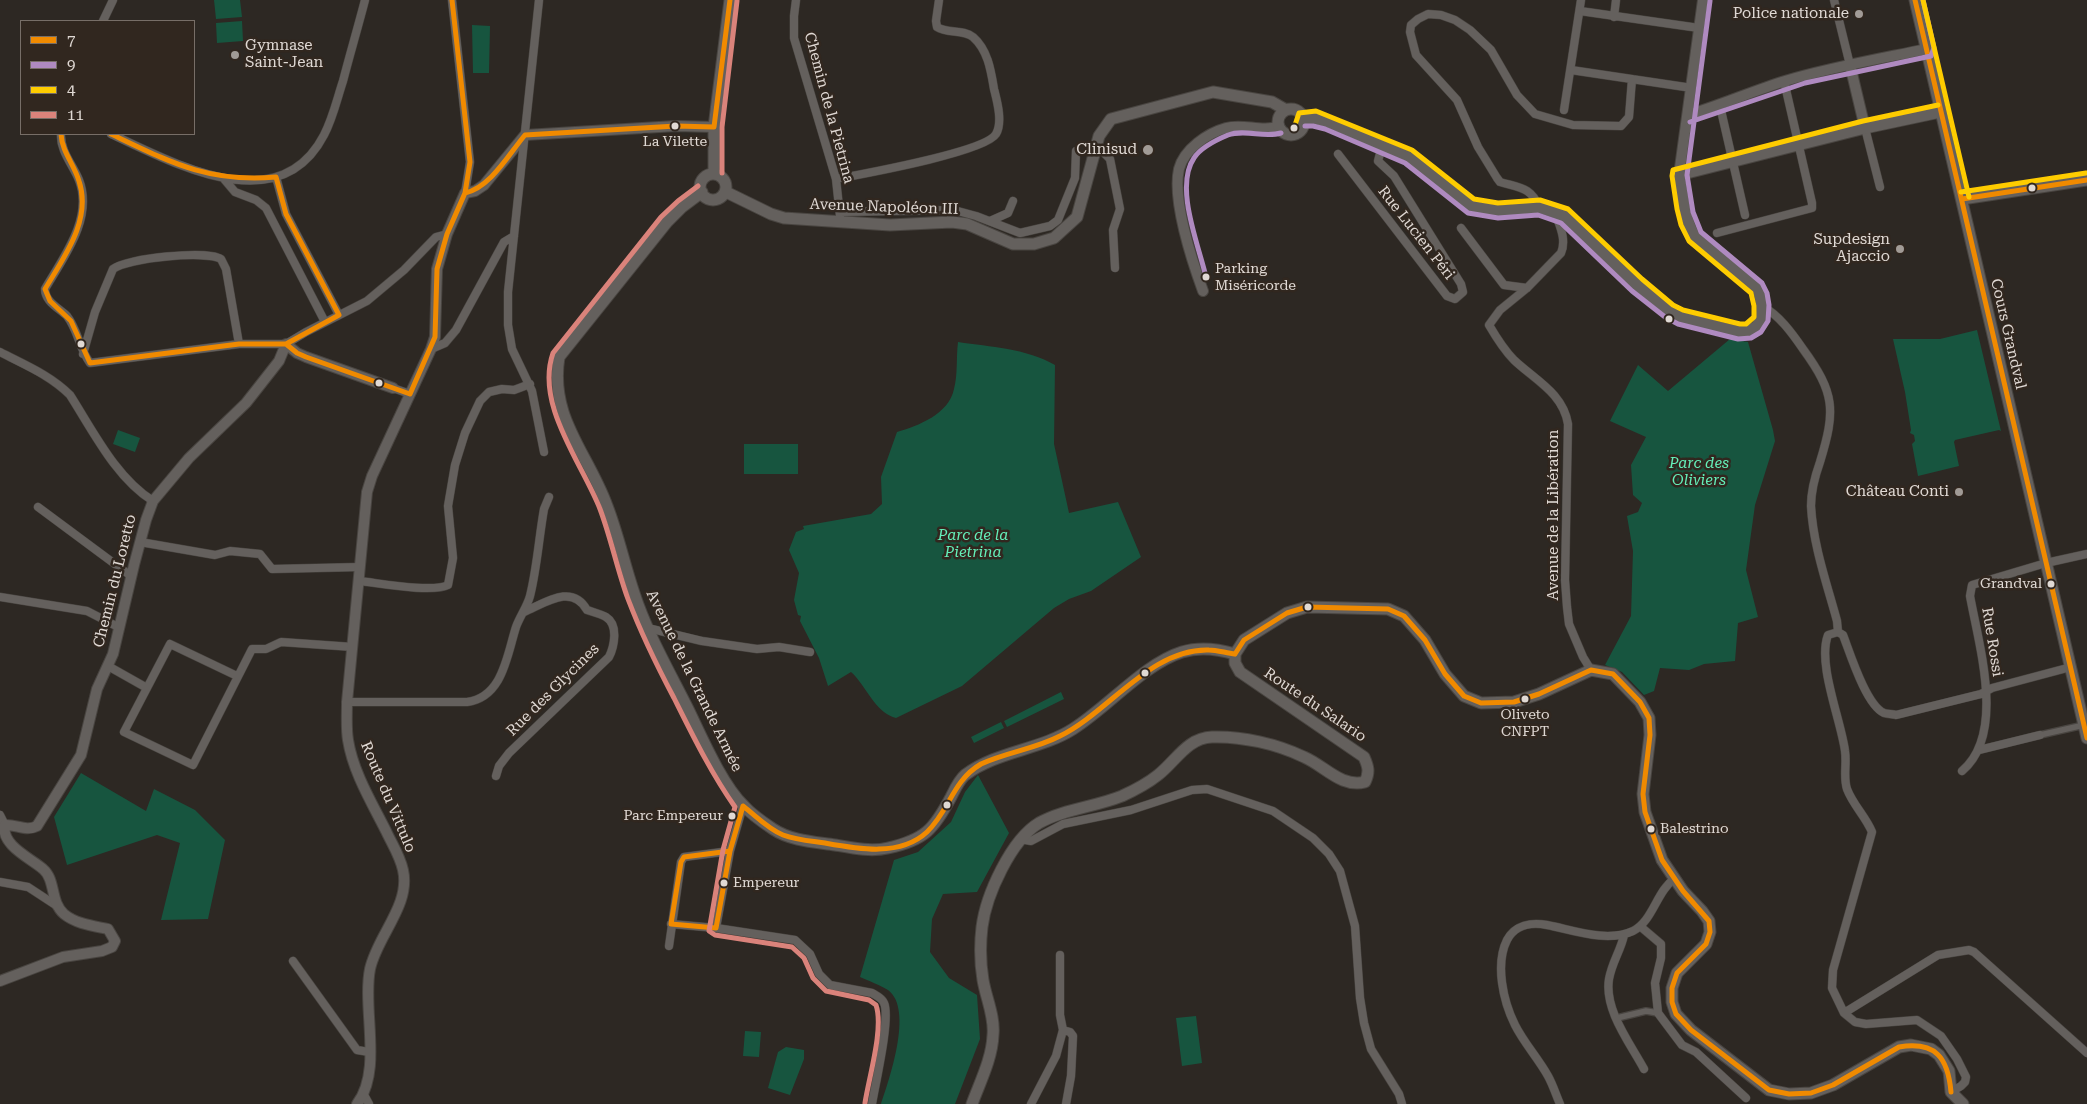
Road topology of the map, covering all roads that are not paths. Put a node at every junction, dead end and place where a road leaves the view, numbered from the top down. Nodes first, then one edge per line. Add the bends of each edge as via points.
1 (112, 0) edge
2 (365, 0) edge
3 (452, 0) edge
4 (539, 0) edge
5 (730, 0) edge
6 (796, 0) edge
7 (939, 0) edge
8 (1581, 0) edge
9 (1616, 0) edge
10 (1703, 0) edge
11 (1834, 0) edge
12 (1914, 0) edge
13 (1580, 11) junction
14 (1614, 16) junction
15 (103, 20) edge
16 (1699, 28) junction
17 (1926, 49) junction
18 (1850, 65) junction
19 (1572, 70) junction
20 (1632, 79) junction
21 (1784, 81) junction
22 (1692, 88) junction
23 (1720, 106) junction
24 (1286, 110) junction
25 (1564, 110) dead end
26 (1940, 112) junction
27 (1688, 115) junction
28 (1304, 119) junction
29 (1279, 126) junction
30 (714, 127) junction
31 (1865, 128) junction
32 (61, 135) edge
33 (113, 135) edge
34 (525, 136) junction
35 (1097, 146) junction
36 (1382, 146) junction
37 (1798, 146) junction
38 (1076, 151) dead end
39 (1338, 154) dead end
40 (1732, 162) junction
41 (714, 174) junction
42 (1679, 175) junction
43 (276, 177) junction
44 (224, 179) junction
45 (836, 179) junction
46 (2087, 180) edge
47 (1880, 187) dead end
48 (702, 192) junction
49 (726, 192) junction
50 (465, 193) junction
51 (1962, 199) junction
52 (1013, 201) dead end
53 (1539, 207) junction
54 (1555, 212) junction
55 (1745, 215) dead end
56 (844, 218) junction
57 (990, 221) junction
58 (1461, 228) dead end
59 (1717, 233) dead end
60 (447, 234) junction
61 (514, 236) junction
62 (1115, 268) dead end
63 (1527, 288) junction
64 (1203, 291) dead end
65 (1762, 306) junction
66 (339, 315) junction
67 (325, 322) junction
68 (239, 344) junction
69 (286, 344) junction
70 (431, 349) junction
71 (0, 352) edge
72 (83, 354) junction
73 (530, 384) junction
74 (393, 388) joint
75 (410, 394) junction
76 (544, 452) dead end
77 (549, 498) dead end
78 (153, 501) junction
79 (38, 507) dead end
80 (140, 542) junction
81 (2087, 554) edge
82 (2046, 563) junction
83 (360, 568) junction
84 (131, 576) junction
85 (358, 581) junction
86 (0, 597) edge
87 (524, 612) junction
88 (120, 628) junction
89 (648, 628) junction
90 (1838, 632) junction
91 (353, 647) junction
92 (810, 652) dead end
93 (1235, 654) junction
94 (108, 666) junction
95 (2072, 667) junction
96 (1591, 670) junction
97 (237, 676) junction
98 (147, 688) junction
99 (1986, 690) junction
100 (347, 702) junction
101 (2084, 725) junction
102 (2040, 735) joint
103 (2087, 738) edge
104 (1979, 750) junction
105 (1962, 771) dead end
106 (496, 776) dead end
107 (743, 806) junction
108 (2, 820) edge
109 (1020, 839) junction
110 (730, 851) junction
111 (1674, 878) junction
112 (0, 882) edge
113 (56, 906) junction
114 (671, 924) junction
115 (1641, 927) junction
116 (716, 928) junction
117 (1624, 935) junction
118 (669, 946) dead end
119 (1060, 955) dead end
120 (293, 961) dead end
121 (0, 981) edge
122 (1658, 1013) junction
123 (1844, 1013) junction
124 (1617, 1018) junction
125 (1064, 1030) junction
126 (369, 1052) junction
127 (2087, 1053) edge
128 (1644, 1069) dead end
129 (1951, 1092) junction
130 (363, 1093) junction
131 (1746, 1098) dead end
132 (357, 1104) edge
133 (370, 1104) edge
134 (872, 1104) edge
135 (972, 1104) edge
136 (1031, 1104) edge
137 (1066, 1104) edge
138 (1402, 1104) edge
139 (1560, 1104) edge
140 (1964, 1104) edge

1 - 15 street
2 - 43 street via 324,134 304,162
3 - 50 street via 470,162
4 - 34 street
5 - 30 main road
6 - 45 street, Chemin de la Pietrina via 794,38
7 - 45 street via 937,27 972,37 990,64 999,125 996,134 982,144 951,154
8 - 13 street
9 - 14 street
10 - 16 street
11 - 18 street
12 - 17 main road, Cours Grandval
13 - 14 street
13 - 19 street
14 - 16 street
16 - 22 street
17 - 18 street
17 - 26 main road, Cours Grandval
18 - 21 street
18 - 31 street
19 - 20 street
19 - 25 street
20 - 22 street
20 - 53 street via 1629,117 1621,126 1574,125 1556,121 1536,114 1517,95 1491,50 1462,25 1441,15 1428,14 1411,25 1416,55 1457,100 1478,147 1497,178 1500,182 1531,192
21 - 23 street
21 - 37 street
22 - 27 street
23 - 27 street
23 - 40 street
24 - 28 main road via 1296,110
24 - 29 main road via 1280,115
24 - 35 main road, Avenue Napoléon III via 1272,102 1226,92 1202,94 1111,119 1099,136
26 - 31 main road
26 - 51 main road, Cours Grandval
27 - 42 street
28 - 29 main road via 1301,130 1293,134 1284,133
28 - 36 main road via 1314,118
29 - 64 street via 1261,129 1227,127 1190,150 1180,167 1181,217
30 - 34 street via 676,126
30 - 41 main road
31 - 37 main road
31 - 47 street
32 - 72 street via 63,148 80,181 82,213 77,232 45,294 74,326
33 - 44 street via 189,169
34 - 50 street via 484,185
34 - 61 street
35 - 56 main road, Avenue Napoléon III via 1077,218 1054,238 1034,244 1013,244 967,224 890,225
35 - 62 street via 1110,159 1120,209 1113,230
36 - 39 street, Rue Lucien Péri via 1378,161 1394,176 1461,284 1463,292 1455,299 1448,296
36 - 53 main road via 1409,158 1471,206 1498,211
37 - 40 main road
37 - 59 street via 1812,208
38 - 57 street via 1075,178 1058,220 1050,226 1020,233
40 - 42 main road
40 - 55 street
41 - 48 main road via 702,180
41 - 49 main road via 725,181
42 - 65 main road via 1686,214 1695,237 1751,282 1760,295
43 - 44 street
43 - 66 street via 286,214
44 - 67 street via 235,192 262,203 266,208
45 - 56 street, Chemin de la Pietrina
46 - 51 main road
48 - 49 main road via 708,198 716,199
48 - 89 main road, Avenue de la Grande Armée via 666,222 558,357 556,371 558,399 566,422 608,507 634,595
49 - 56 main road, Avenue Napoléon III via 784,218
50 - 60 street, Route du Vittulo
51 - 82 main road, Cours Grandval
52 - 57 street via 1008,213
53 - 54 main road
54 - 63 street via 1564,246
54 - 65 main road via 1565,216 1637,285 1680,317 1739,332 1748,331 1760,320
56 - 57 street via 954,210
58 - 63 street via 1504,285
60 - 66 street via 436,237 367,301
60 - 70 street, Route du Vittulo via 437,270 435,337
61 - 70 street via 504,242 456,330 445,343
61 - 73 street via 508,325 512,349
63 - 96 street, Avenue de la Libération via 1500,310 1489,324 1503,348 1558,398 1566,410 1565,580 1568,616 1572,633
65 - 90 street via 1772,311 1800,346 1819,370 1828,389 1831,407 1829,433 1815,476 1811,506
66 - 67 street
67 - 69 street
68 - 69 street
68 - 72 street via 94,363
68 - 72 street via 226,269 221,259 210,255 150,258 126,262 113,269 95,312
69 - 74 street via 306,357
69 - 78 street, Chemin du Loretto via 279,361 246,403 178,469
70 - 75 street, Route du Vittulo
71 - 78 street via 44,374 64,390 122,475
73 - 76 street
73 - 85 street via 514,390 489,392 480,400 466,433 455,465 448,506 453,558 448,585 423,588
74 - 75 street
75 - 83 street, Route du Vittulo via 367,492
77 - 87 street via 544,509 530,595
78 - 80 street, Chemin du Loretto
79 - 84 street
80 - 83 street via 215,555 230,551 260,554 272,569
80 - 84 street, Chemin du Loretto
81 - 82 street
82 - 95 main road, Cours Grandval
82 - 99 street, Rue Rossi via 1972,585 1970,596
83 - 85 street, Route du Vittulo
84 - 88 street, Chemin du Loretto
85 - 91 street, Route du Vittulo
86 - 88 street via 88,610
87 - 100 street via 499,680 476,701
87 - 106 street, Rue des Glycines via 562,596 574,596 583,601 587,610 607,617 612,624 614,647 609,658 509,753
88 - 94 street, Chemin du Loretto
89 - 92 street via 757,649 779,647
89 - 107 main road, Avenue de la Grande Armée via 710,755
90 - 99 street via 1843,636 1855,670 1883,713 1896,715 1981,694
90 - 123 street via 1828,635 1825,659 1844,742 1846,786 1852,803 1872,832 1833,970 1832,988
91 - 97 street via 281,642 266,649 252,650
91 - 100 street, Route du Vittulo
93 - 96 main road via 1244,640 1287,613 1308,607 1388,609 1404,616 1426,640 1445,674 1464,696 1481,703 1514,702
93 - 107 main road, Avenue de la Grande Armée via 1196,649 1181,652 1154,666 1072,730 975,767 962,778 934,825 914,841 903,845 863,850 792,837 773,829
93 - 109 main road, Route du Salario via 1240,672 1364,757 1368,766 1365,782 1354,784 1344,781 1305,757 1275,746 1228,737 1200,739 1189,745 1158,775 1122,796 1039,823
94 - 98 street
94 - 108 street, Chemin du Loretto via 97,688 81,755 44,816 31,829
95 - 99 street
95 - 101 main road, Cours Grandval
96 - 111 main road via 1613,674 1640,702 1649,718 1645,812 1662,860
97 - 98 street via 170,644
97 - 98 street via 193,765 124,732
99 - 104 street via 1987,717
100 - 126 street, Route du Vittulo via 346,724 351,755 403,869 404,884 401,899 370,969
101 - 102 street
101 - 103 main road, Cours Grandval
102 - 104 street
104 - 105 street
107 - 110 street
108 - 113 street via 1,836 6,844 46,870
109 - 135 main road, Route du Salario via 998,875 982,925 980,955 994,1034
109 - 138 street via 1031,841 1063,824 1131,810 1192,790 1207,789 1273,811 1312,838 1329,854 1340,871 1355,926 1364,1023 1371,1049
110 - 114 street via 684,857
110 - 116 street
111 - 115 street
111 - 129 main road via 1709,921 1710,932 1706,944 1677,973 1672,988 1676,1014 1691,1030 1752,1078 1769,1090 1789,1094 1811,1093 1833,1085 1898,1047 1911,1045 1930,1049 1939,1055 1949,1071
112 - 113 street via 28,887
113 - 121 street via 75,920 108,930 115,941 112,947 64,957
114 - 116 street
114 - 118 street
115 - 117 street
115 - 122 street via 1661,944 1654,983
116 - 134 street via 795,940 805,947 819,974 830,985 879,996 884,1003 885,1020
117 - 124 street via 1621,949 1614,957 1609,981 1611,1006
117 - 139 street via 1598,935 1530,924 1511,933 1503,948 1502,982 1508,1010 1548,1077
119 - 125 street via 1060,1015
120 - 126 street via 357,1050
122 - 124 street via 1646,1010
122 - 131 street via 1682,1045 1696,1052
123 - 127 street via 1938,955 1968,950
123 - 129 street via 1855,1022 1866,1024 1916,1020 1941,1036 1966,1077 1961,1086
124 - 128 street
125 - 136 street via 1056,1056
125 - 137 street via 1073,1036
126 - 130 street, Route du Vittulo
129 - 140 main road
130 - 132 street, Route du Vittulo
130 - 133 street

